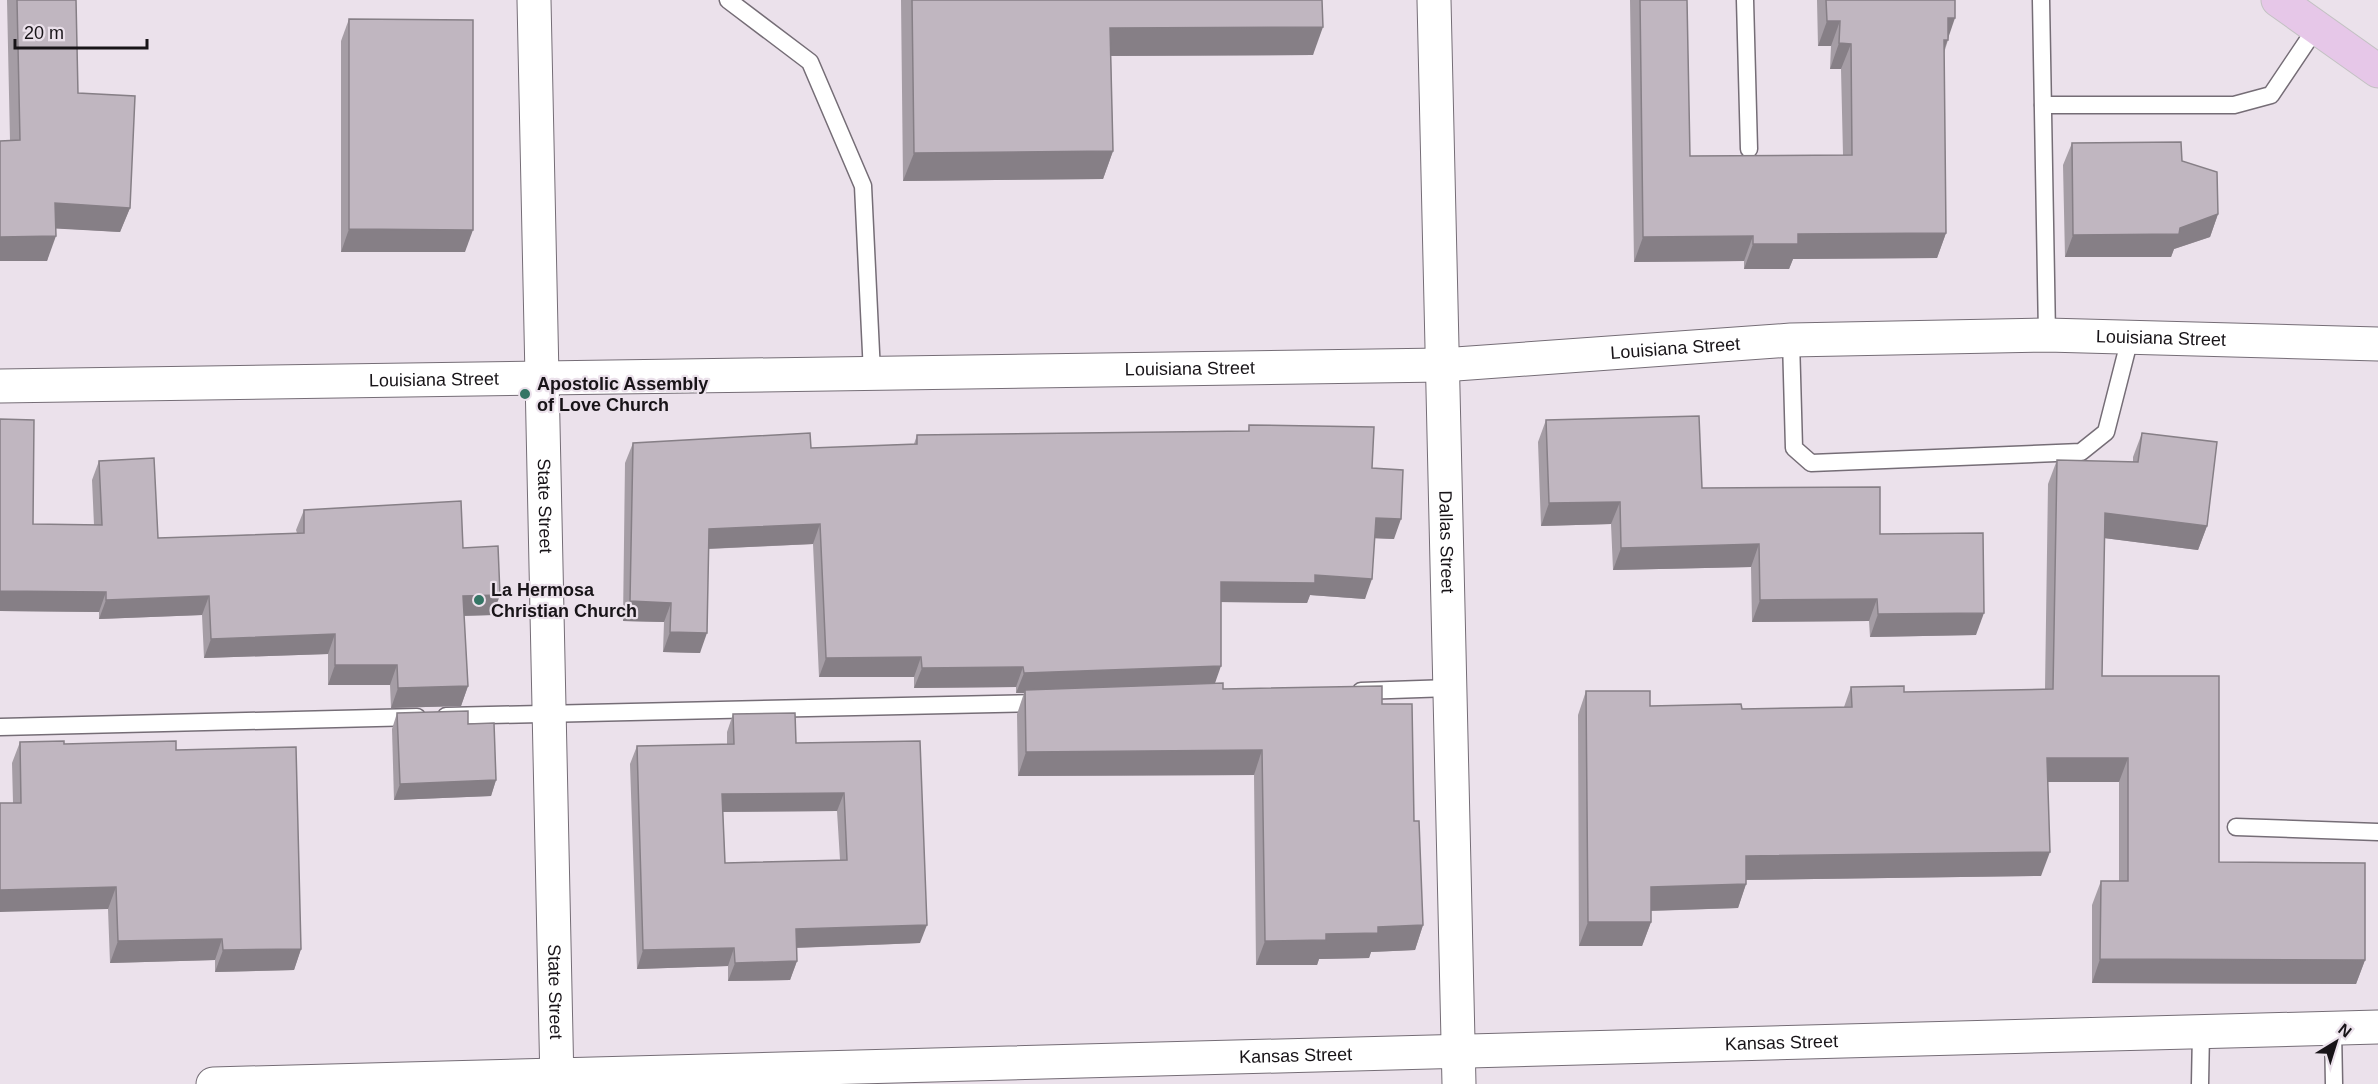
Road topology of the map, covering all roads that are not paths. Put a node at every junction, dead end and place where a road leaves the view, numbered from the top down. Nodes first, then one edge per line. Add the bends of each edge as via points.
1 (534, 0) edge
2 (728, 0) edge
3 (1434, 0) edge
4 (1745, 0) edge
5 (2041, 0) edge
6 (2278, 0) edge
7 (2316, 28) junction
8 (2378, 71) edge
9 (2043, 105) junction
10 (1749, 149) dead end
11 (2047, 335) junction
12 (2130, 338) junction
13 (1791, 340) junction
14 (2378, 345) edge
15 (1442, 365) junction
16 (872, 373) junction
17 (542, 378) junction
18 (0, 386) edge
19 (1450, 688) junction
20 (1347, 691) edge
21 (1059, 702) edge
22 (550, 714) junction
23 (0, 727) edge
24 (2236, 827) dead end
25 (2378, 832) edge
26 (2378, 1027) edge
27 (2333, 1029) junction
28 (2201, 1032) junction
29 (1458, 1051) junction
30 (557, 1080) edge
31 (213, 1084) edge
32 (1459, 1084) edge
33 (2200, 1084) edge
34 (2334, 1084) edge

1 - 17 street, State Street
2 - 16 lane via 810,62 863,186
3 - 15 street, Dallas Street
4 - 10 lane
5 - 9 lane
6 - 7 main road
7 - 8 main road
7 - 9 lane via 2271,95 2234,105
9 - 11 lane
11 - 12 street, Louisiana Street
11 - 13 street, Louisiana Street
12 - 13 lane via 2106,432 2080,452 1811,463 1794,448
12 - 14 street, Louisiana Street
13 - 15 street, Louisiana Street
15 - 16 street, Louisiana Street
15 - 19 street, Dallas Street
16 - 17 street, Louisiana Street
17 - 18 street, Louisiana Street
17 - 22 street, State Street
19 - 20 lane
19 - 29 street, Dallas Street
21 - 22 lane
22 - 23 lane
22 - 30 street, State Street
24 - 25 lane
26 - 27 street, Kansas Street
27 - 28 street, Kansas Street
27 - 34 lane
28 - 29 street, Kansas Street
28 - 33 lane
29 - 30 street, Kansas Street
29 - 32 street, Dallas Street
30 - 31 street, Kansas Street

